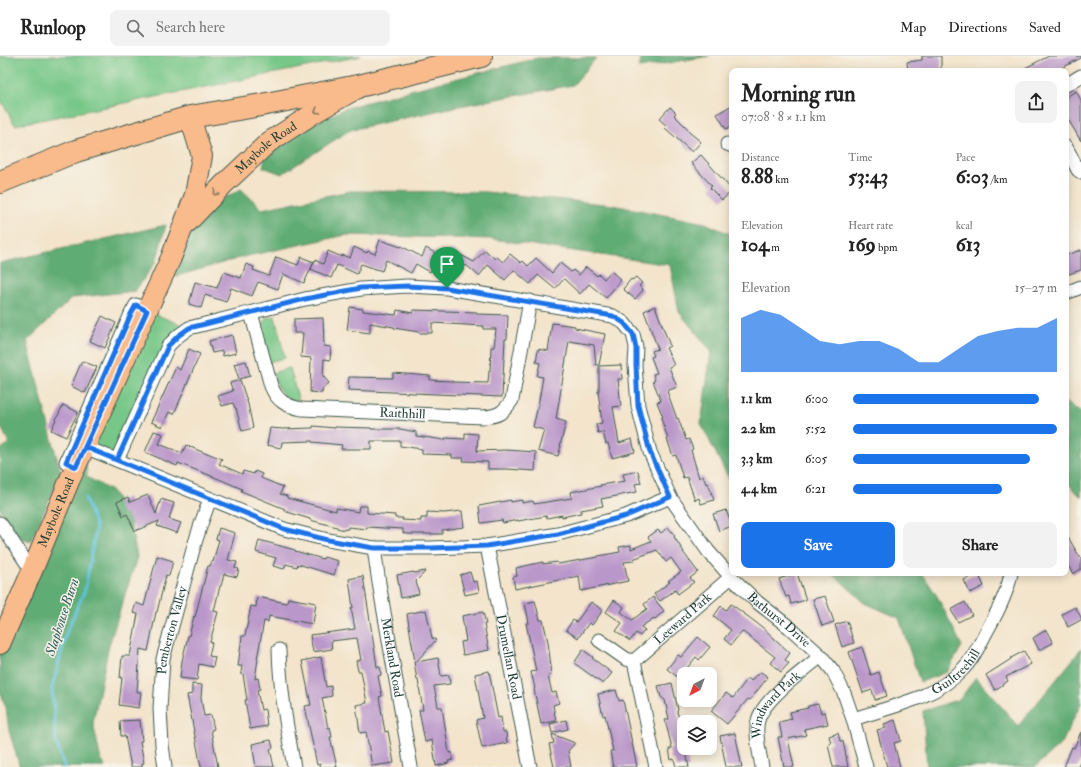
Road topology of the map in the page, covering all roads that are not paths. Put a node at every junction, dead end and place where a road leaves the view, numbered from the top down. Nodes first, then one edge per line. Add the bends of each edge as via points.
1 (481, 56) edge
2 (1081, 76) edge
3 (1069, 82) edge
4 (363, 85) junction
5 (190, 117) junction
6 (1069, 153) edge
7 (1081, 172) edge
8 (0, 182) edge
9 (183, 228) junction
10 (1081, 287) edge
11 (1069, 292) edge
12 (530, 301) junction
13 (147, 311) junction
14 (251, 313) junction
15 (85, 447) junction
16 (117, 460) junction
17 (76, 467) junction
18 (670, 497) junction
19 (210, 499) junction
20 (0, 523) edge
21 (487, 546) junction
22 (374, 548) junction
23 (32, 571) junction
24 (729, 575) edge
25 (1011, 576) edge
26 (731, 577) joint
27 (599, 640) dead end
28 (0, 644) edge
29 (279, 650) dead end
30 (822, 656) junction
31 (634, 661) junction
32 (853, 719) junction
33 (165, 767) edge
34 (294, 767) edge
35 (411, 767) edge
36 (530, 767) edge
37 (656, 767) edge
38 (762, 767) edge
39 (866, 767) edge

1 - 4 highway
2 - 3 street
4 - 5 highway
4 -> 9 main road, Maybole Road via 269,142
5 - 8 highway via 76,151
5 - 9 main road, Maybole Road via 202,156 195,195
6 - 7 street
9 - 13 main road, Maybole Road
10 - 11 street
12 - 14 street, Bathurst Drive via 447,288 407,286 361,288
12 - 14 street, Raithhill via 512,400 506,409 496,416 483,417 302,409 289,406 279,399 271,386
12 - 18 street, Bathurst Drive via 613,316 624,323 633,334 636,348 638,406 650,452
13 - 15 main road, Maybole Road
13 - 17 street via 136,305 131,314 66,462
14 - 16 street, Bathurst Drive via 189,328 168,346
15 - 16 street
15 - 17 main road, Maybole Road
16 - 19 street
17 - 23 main road, Maybole Road
18 - 21 street via 626,516 566,532
18 - 24 street, Bathurst Drive via 708,551
19 - 22 street via 284,529
19 - 33 street, Pemberton Valley via 194,546 163,659 160,709
20 - 23 street
21 - 22 street
21 - 36 street, Drumellan Road
22 - 35 street, Merkland Road
23 - 28 main road, Maybole Road
25 - 32 street, Guiltreehill via 993,620 964,669 925,696
26 - 30 street, Bathurst Drive
26 - 31 street, Leeward Park
27 - 31 street via 626,659
29 - 34 street via 279,673
30 - 32 street, Bathurst Drive via 844,693
30 - 38 street, Windward Park via 770,700 760,714 757,741
31 - 37 street
32 - 39 street, Bathurst Drive

